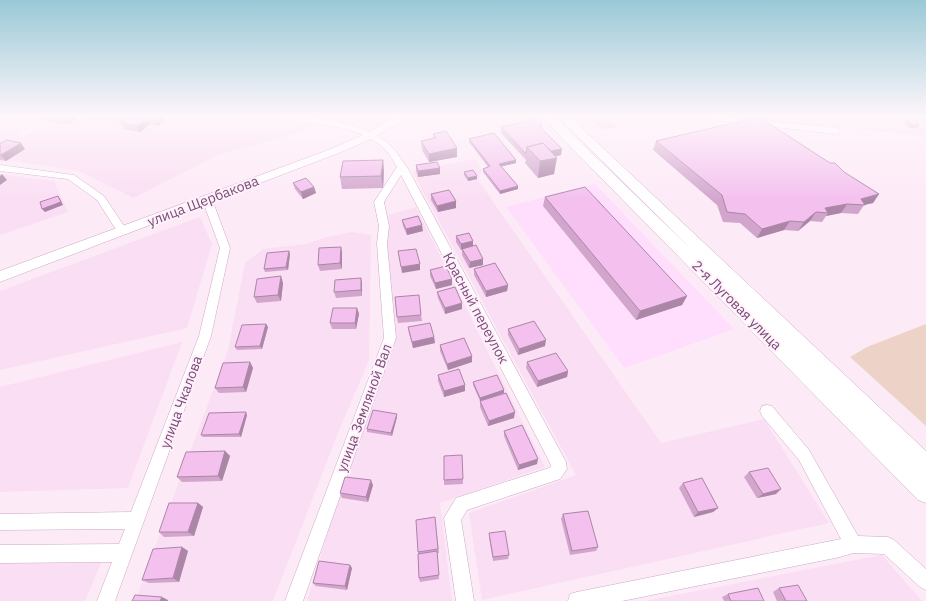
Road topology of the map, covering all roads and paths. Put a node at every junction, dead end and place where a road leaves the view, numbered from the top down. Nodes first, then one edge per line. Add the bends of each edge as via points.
1 (348, 145) edge
2 (384, 145) edge
3 (576, 145) edge
4 (592, 145) edge
5 (402, 167) junction
6 (0, 168) edge
7 (207, 199) junction
8 (123, 232) junction
9 (0, 276) edge
10 (767, 411) dead end
11 (926, 466) edge
12 (926, 492) edge
13 (137, 520) junction
14 (0, 522) edge
15 (853, 544) junction
16 (125, 553) junction
17 (0, 554) edge
18 (926, 581) edge
19 (106, 601) edge
20 (294, 601) edge
21 (465, 601) edge
22 (577, 601) edge

1 - 7 street, улица Щербакова
2 - 5 street, Красный переулок
3 - 12 main road, 2-я Луговая улица
4 - 11 main road, 2-я Луговая улица
5 - 20 street, улица Земляной Вал via 379,202 384,226 382,244 390,338
5 - 21 street, Красный переулок via 558,462 559,469 554,474 462,504 452,518
6 - 8 street via 71,177 101,198
7 - 8 street, улица Щербакова
7 - 13 street, улица Чкалова via 225,248 205,336
8 - 9 street, улица Щербакова
10 - 15 street via 804,455
13 - 14 street
13 - 16 street, улица Чкалова
15 - 18 street via 888,546
15 - 22 street
16 - 17 street
16 - 19 street, улица Чкалова

